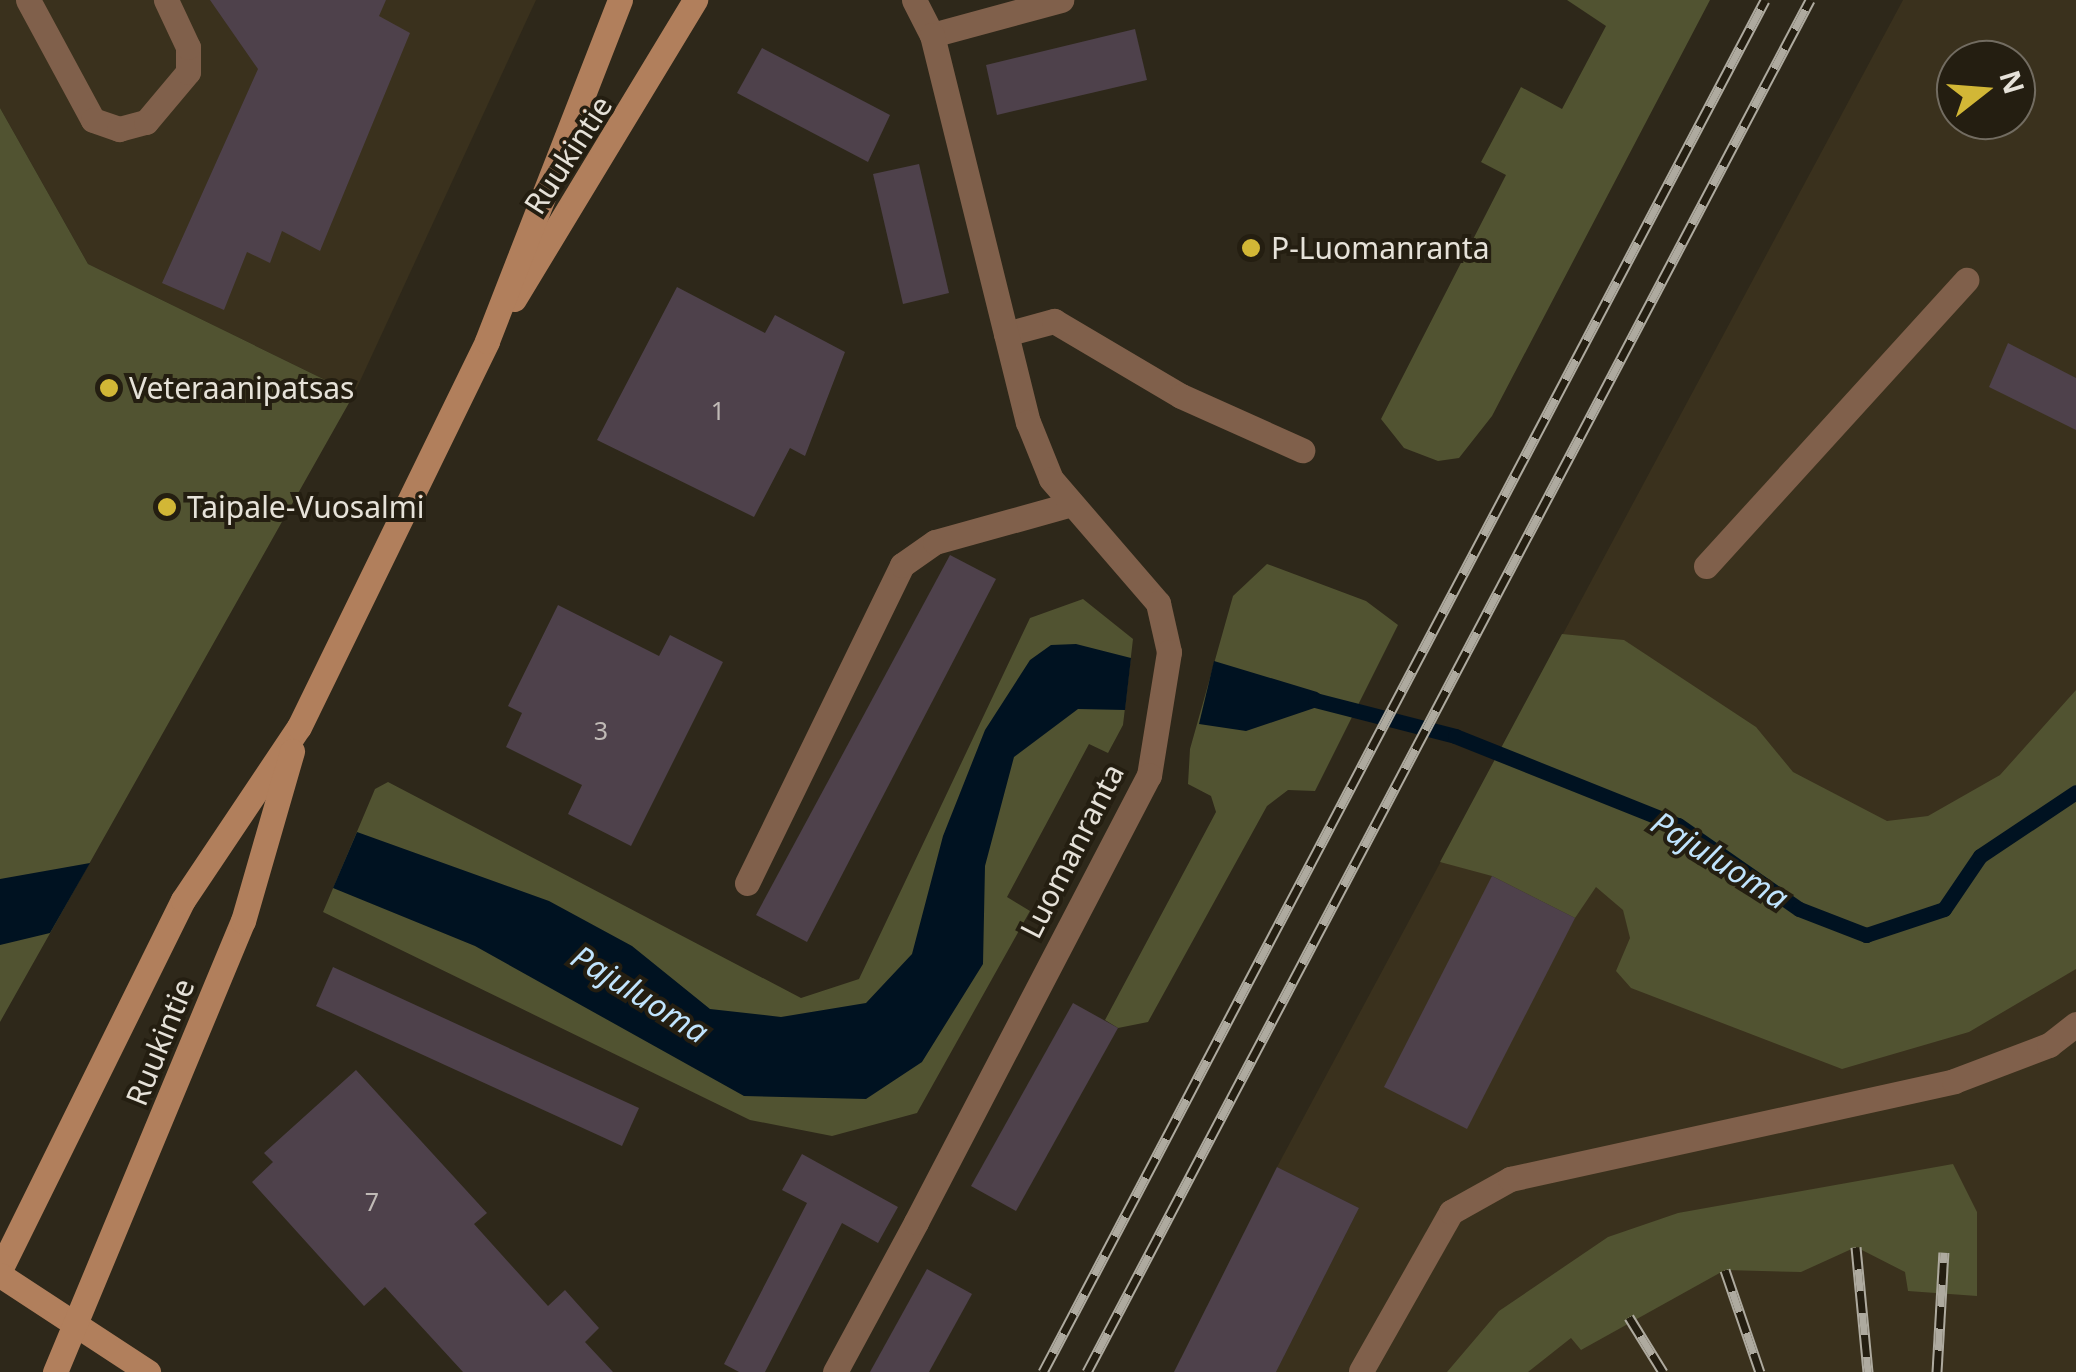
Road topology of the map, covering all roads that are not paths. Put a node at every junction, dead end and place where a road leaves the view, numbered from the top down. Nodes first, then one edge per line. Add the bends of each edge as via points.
1 (28, 0) edge
2 (166, 0) edge
3 (620, 0) edge
4 (695, 0) edge
5 (914, 0) edge
6 (1061, 0) edge
7 (932, 35) junction
8 (1966, 280) dead end
9 (1006, 334) junction
10 (488, 341) junction
11 (1302, 450) dead end
12 (1072, 504) junction
13 (1706, 566) dead end
14 (299, 727) junction
15 (747, 883) dead end
16 (2076, 1024) edge
17 (0, 1272) edge
18 (75, 1326) junction
19 (1360, 1370) edge
20 (55, 1372) edge
21 (148, 1372) edge
22 (835, 1372) edge

1 - 2 street via 93,120 119,129 146,122 188,72 188,47
3 - 10 main road, Ruukintie
4 - 10 main road, Ruukintie
5 - 7 street, Luomanranta
6 - 7 street
7 - 9 street, Luomanranta
8 - 13 street
9 - 11 street via 1054,320 1182,396
9 - 12 street, Luomanranta via 1028,422
10 - 14 main road, Ruukintie
12 - 15 street via 935,542 902,565
12 - 22 street, Luomanranta via 1134,565 1158,604 1169,652 1162,729 1149,775
14 - 17 main road, Ruukintie via 183,900
14 - 18 main road, Ruukintie via 243,921
16 - 19 street via 2049,1045 1954,1081 1510,1179 1450,1212
17 - 18 main road
18 - 20 main road, Ruukintie
18 - 21 main road

